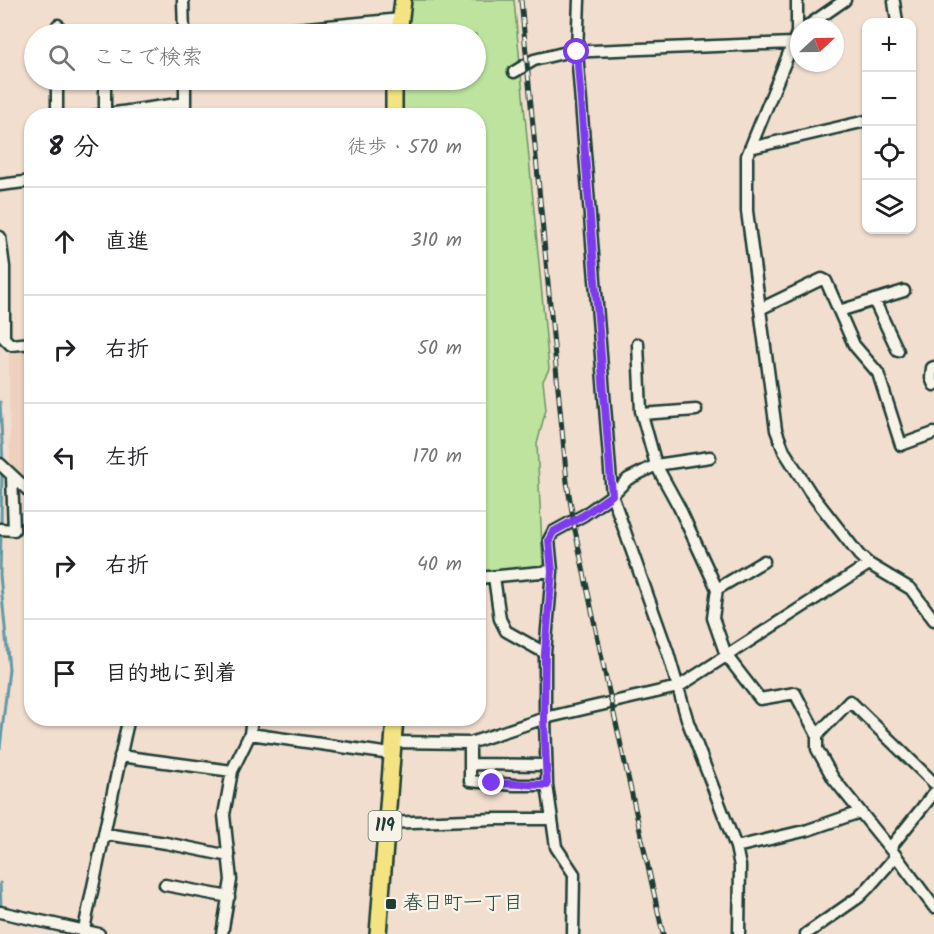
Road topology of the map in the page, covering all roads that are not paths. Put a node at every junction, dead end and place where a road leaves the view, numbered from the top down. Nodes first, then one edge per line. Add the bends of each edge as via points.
1 (183, 0) edge
2 (403, 0) edge
3 (579, 0) edge
4 (797, 0) edge
5 (845, 0) edge
6 (894, 2) dead end
7 (799, 18) edge
8 (819, 18) edge
9 (896, 18) edge
10 (184, 24) edge
11 (400, 24) edge
12 (790, 44) edge
13 (790, 49) edge
14 (577, 52) junction
15 (514, 72) dead end
16 (57, 90) edge
17 (105, 90) edge
18 (185, 90) edge
19 (394, 90) edge
20 (185, 103) junction
21 (57, 108) edge
22 (101, 108) edge
23 (150, 108) edge
24 (185, 108) edge
25 (394, 108) edge
26 (862, 122) edge
27 (750, 148) junction
28 (24, 182) edge
29 (0, 185) edge
30 (0, 237) edge
31 (904, 291) dead end
32 (874, 300) junction
33 (759, 309) junction
34 (839, 311) junction
35 (24, 344) edge
36 (638, 344) dead end
37 (898, 351) dead end
38 (934, 367) edge
39 (934, 385) edge
40 (696, 410) dead end
41 (642, 414) junction
42 (934, 433) edge
43 (710, 457) dead end
44 (0, 465) edge
45 (656, 465) junction
46 (12, 476) junction
47 (24, 487) edge
48 (612, 495) junction
49 (4, 530) edge
50 (764, 561) dead end
51 (869, 564) junction
52 (552, 571) junction
53 (494, 577) junction
54 (486, 578) edge
55 (717, 589) junction
56 (934, 597) edge
57 (923, 604) junction
58 (934, 620) edge
59 (545, 653) junction
60 (726, 656) junction
61 (678, 687) junction
62 (544, 718) junction
63 (127, 726) edge
64 (251, 726) edge
65 (393, 726) edge
66 (250, 734) junction
67 (817, 735) junction
68 (470, 743) junction
69 (392, 748) junction
70 (120, 756) junction
71 (470, 764) junction
72 (546, 765) junction
73 (232, 771) junction
74 (934, 783) edge
75 (547, 785) junction
76 (934, 793) edge
77 (860, 812) junction
78 (552, 819) junction
79 (386, 823) junction
80 (105, 834) junction
81 (736, 847) junction
82 (893, 852) junction
83 (229, 856) junction
84 (165, 885) dead end
85 (228, 897) junction
86 (934, 907) edge
87 (0, 912) edge
88 (84, 932) edge
89 (99, 934) edge
90 (222, 934) edge
91 (378, 934) edge
92 (573, 934) edge
93 (739, 934) edge
94 (807, 934) edge

1 - 10 street
2 - 11 highway
3 - 14 street
4 - 7 street
5 - 8 street
6 - 9 street
12 - 14 street
13 - 27 street
14 - 15 street via 534,60
14 - 48 street
16 - 21 street
17 - 22 street
18 - 20 street
19 - 25 highway
20 - 23 street
20 - 24 street
26 - 27 street
27 - 33 street via 747,211
28 - 29 street
30 - 35 street via 4,338 10,345
31 - 32 street
32 - 34 street
32 - 37 street
33 - 34 street via 822,279
33 - 51 street via 776,430 784,451 810,492
34 - 42 street via 854,345 878,373 901,445
36 - 41 street
38 - 39 street
40 - 41 street
41 - 45 street
43 - 45 street
44 - 46 street
45 - 48 street via 628,479
45 - 55 street
46 - 47 street
46 - 49 street via 14,530
48 - 52 street via 553,532 549,540
48 - 61 street
50 - 55 street
51 - 57 street via 911,589
51 - 60 street
52 - 53 street
52 - 59 street
53 - 54 street
53 - 59 street via 500,619 506,631
55 - 60 street via 713,618
56 - 57 street
57 - 58 street
59 - 62 street
60 - 61 street
60 - 67 street via 760,699 795,693
61 - 62 street
61 - 81 street
62 - 68 street
62 - 72 street
63 - 70 street
64 - 66 street
65 - 69 highway, 119
66 - 69 street
66 - 73 street
67 - 74 street via 850,701
67 - 77 street via 817,749 833,778
68 - 69 street
68 - 71 street
69 - 79 highway, 119
70 - 73 street
70 - 80 street
71 - 72 street
71 - 75 street via 470,781
72 - 75 street
73 - 83 street via 224,815
75 - 78 street
76 - 82 street
77 - 81 street via 808,830
77 - 82 street
78 - 79 street
78 - 92 street via 556,847 574,874
79 - 91 highway, 119
80 - 83 street
80 - 88 street
81 - 93 street via 741,866
82 - 86 street
82 - 94 street via 859,897
83 - 85 street
84 - 85 street
85 - 90 street
87 - 88 street
88 - 89 street

